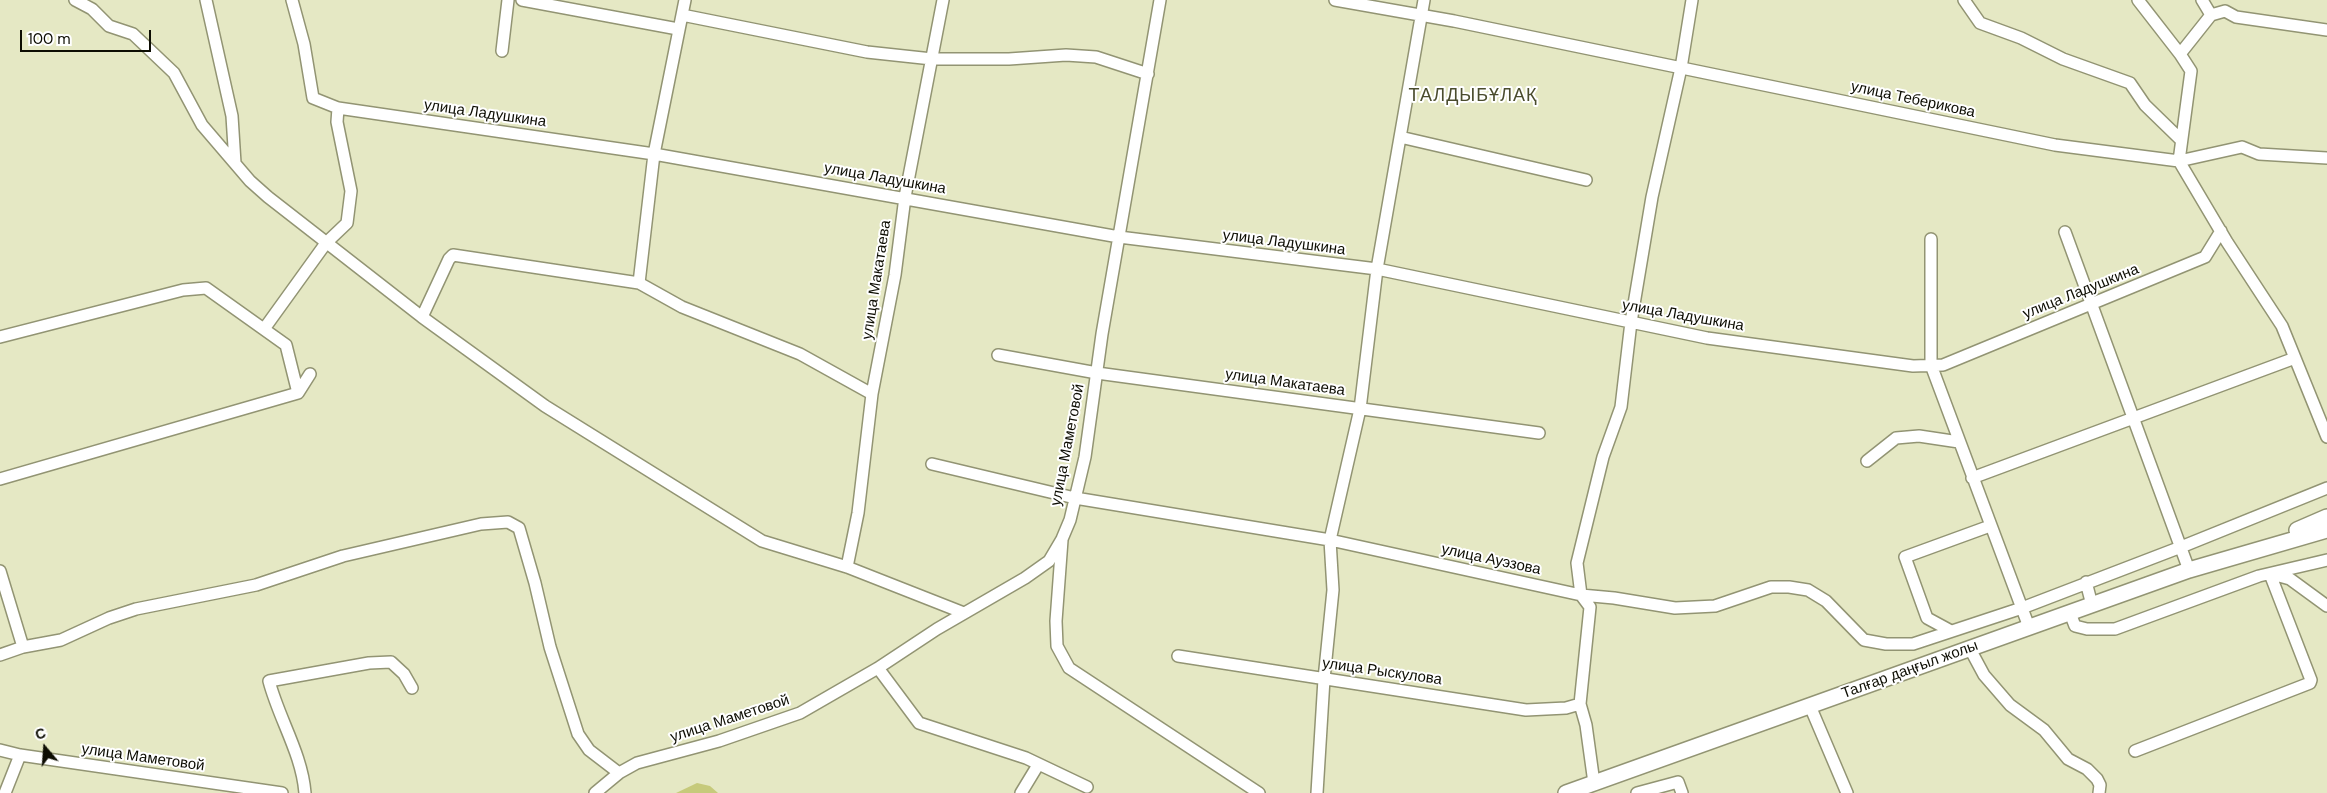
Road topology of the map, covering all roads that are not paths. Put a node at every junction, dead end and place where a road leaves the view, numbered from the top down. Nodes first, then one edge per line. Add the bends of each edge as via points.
1 (76, 0) edge
2 (206, 0) edge
3 (292, 0) edge
4 (508, 0) edge
5 (522, 0) edge
6 (684, 0) edge
7 (943, 0) edge
8 (1160, 0) edge
9 (1335, 0) edge
10 (1424, 0) edge
11 (1692, 0) edge
12 (1964, 0) edge
13 (2138, 0) edge
14 (2202, 0) edge
15 (682, 15) junction
16 (1422, 15) junction
17 (2211, 15) junction
18 (678, 29) junction
19 (2327, 30) edge
20 (502, 51) dead end
21 (2180, 54) junction
22 (932, 58) junction
23 (1682, 68) junction
24 (1148, 74) junction
25 (338, 108) junction
26 (1400, 137) junction
27 (2181, 140) junction
28 (654, 154) junction
29 (2327, 158) edge
30 (2179, 161) junction
31 (235, 163) junction
32 (1586, 180) dead end
33 (906, 197) junction
34 (2221, 231) junction
35 (2065, 232) dead end
36 (1119, 237) junction
37 (1931, 239) dead end
38 (326, 243) junction
39 (1377, 270) junction
40 (638, 283) junction
41 (2093, 304) junction
42 (422, 317) junction
43 (1631, 322) junction
44 (264, 329) junction
45 (0, 337) edge
46 (998, 355) dead end
47 (2295, 358) junction
48 (1931, 365) junction
49 (1097, 373) junction
50 (310, 374) dead end
51 (298, 393) junction
52 (872, 394) junction
53 (1360, 409) junction
54 (2134, 418) junction
55 (1539, 433) dead end
56 (2327, 436) edge
57 (1958, 442) junction
58 (1867, 461) dead end
59 (932, 464) dead end
60 (1972, 478) junction
61 (0, 479) edge
62 (2327, 488) edge
63 (1075, 498) junction
64 (2327, 517) edge
65 (1990, 526) junction
66 (2327, 530) edge
67 (1062, 539) junction
68 (1330, 540) junction
69 (2181, 547) junction
70 (2255, 549) junction
71 (2327, 560) edge
72 (847, 567) junction
73 (2190, 570) junction
74 (0, 571) edge
75 (2270, 574) junction
76 (2086, 582) junction
77 (1581, 595) junction
78 (2092, 604) junction
79 (2327, 606) edge
80 (2022, 608) junction
81 (964, 613) junction
82 (2070, 613) junction
83 (2029, 627) junction
84 (1951, 630) junction
85 (24, 647) junction
86 (1970, 649) junction
87 (0, 655) edge
88 (1178, 656) dead end
89 (878, 668) junction
90 (1324, 678) junction
91 (412, 688) dead end
92 (1580, 704) junction
93 (1810, 706) junction
94 (0, 750) edge
95 (2135, 751) dead end
96 (20, 755) junction
97 (1038, 765) junction
98 (619, 773) junction
99 (1594, 783) junction
100 (1087, 787) dead end
101 (5, 793) edge
102 (282, 793) edge
103 (305, 793) edge
104 (594, 793) edge
105 (1021, 793) edge
106 (1259, 793) edge
107 (1317, 793) edge
108 (1566, 793) edge
109 (1637, 793) edge
110 (1682, 793) edge
111 (1847, 793) edge
112 (2099, 793) edge

1 - 31 street via 92,9 109,26 133,34 174,73 202,124
2 - 31 street via 232,116
3 - 25 street, улица Ладушкина via 304,44 313,98
4 - 20 street
5 - 18 street
6 - 15 street
7 - 22 street, улица Макатаева
8 - 24 street, улица Маметовой
9 - 16 street, улица Теберикова
10 - 16 street
11 - 23 street
12 - 27 street via 1980,23 2021,38 2063,59 2130,83 2145,105
13 - 21 street
14 - 17 street
15 - 18 street
15 - 22 street via 867,52
16 - 23 street, улица Теберикова
16 - 26 street
17 - 19 street via 2225,11 2236,17
17 - 21 street
18 - 28 street
21 - 27 street via 2191,71
22 - 24 street via 1009,59 1066,55 1096,58
22 - 33 street, улица Макатаева
23 - 30 street, улица Теберикова via 2056,145
23 - 43 street via 1652,197
24 - 36 street, улица Маметовой
25 - 28 street, улица Ладушкина
25 - 38 street via 337,122 351,191 347,223
26 - 32 street
26 - 39 street
27 - 30 street
28 - 33 street, улица Ладушкина
28 - 40 street
29 - 30 street, улица Теберикова via 2259,154 2242,147
30 - 34 street
31 - 38 street via 262,192
33 - 36 street, улица Ладушкина
33 - 52 street, улица Макатаева via 895,276
34 - 41 street, улица Ладушкина via 2205,257
34 - 47 street via 2282,326
35 - 41 street
36 - 39 street, улица Ладушкина
36 - 49 street, улица Маметовой
37 - 48 street
38 - 42 street
38 - 44 street
39 - 43 street, улица Ладушкина
39 - 53 street
40 - 42 street via 453,255
40 - 52 street via 682,307 800,354
41 - 48 street, улица Ладушкина via 1943,365
41 - 54 street
42 - 72 street via 545,406 762,541
43 - 48 street, улица Ладушкина via 1707,338 1913,366
43 - 77 street via 1621,407 1603,457 1577,564
44 - 45 street via 206,288 183,290
44 - 51 street via 286,345
46 - 49 street, улица Макатаева
47 - 54 street
47 - 56 street
48 - 57 street
49 - 53 street, улица Макатаева
49 - 63 street, улица Маметовой via 1085,457
50 - 51 street
51 - 61 street
52 - 72 street, улица Макатаева via 859,503
53 - 55 street, улица Макатаева
53 - 68 street
54 - 60 street
54 - 69 street
57 - 58 street via 1919,436 1896,438
57 - 60 street
59 - 63 street, улица Ауэзова
60 - 65 street
62 - 69 street, улица Ауэзова
63 - 67 street, улица Маметовой
63 - 68 street, улица Ауэзова
64 - 70 main road, Талғар даңғыл жолы
65 - 80 street
65 - 84 street via 1905,557 1927,618
66 - 70 main road, Талғар даңғыл жолы
67 - 81 street, улица Маметовой via 1049,561
67 - 106 street via 1057,646 1069,668
68 - 77 street, улица Ауэзова
68 - 90 street via 1334,590
69 - 73 street
69 - 76 street, улица Ауэзова
70 - 73 main road, Талғар даңғыл жолы
71 - 75 street
72 - 81 street
73 - 78 main road, Талғар даңғыл жолы
74 - 85 street
75 - 79 street via 2290,578
75 - 82 street via 2115,629 2075,626
75 - 95 street via 2310,683
76 - 78 street
76 - 80 street, улица Ауэзова
77 - 84 street, улица Ауэзова via 1675,608 1715,606 1771,587 1789,587 1808,590 1826,601 1864,640 1912,644
77 - 92 street via 1590,608
78 - 82 main road, Талғар даңғыл жолы
80 - 83 street
80 - 84 street, улица Ауэзова
81 - 89 street, улица Маметовой
82 - 83 main road, Талғар даңғыл жолы
83 - 86 main road, Талғар даңғыл жолы
85 - 87 street
85 - 98 street via 61,640 109,618 136,610 256,585 352,554 481,524 508,522 519,528 550,647 578,734 589,750
86 - 93 main road, Талғар даңғыл жолы
86 - 112 street via 1984,675 2010,705 2044,730 2068,759 2087,769 2097,779
88 - 90 street, улица Рыскулова
89 - 97 street via 919,723
89 - 98 street, улица Маметовой via 800,713 719,741 636,763
90 - 92 street, улица Рыскулова via 1526,710
90 - 107 street
91 - 103 street via 404,674 391,662 269,681 274,702 295,750
92 - 99 street
93 - 99 main road, Талғар даңғыл жолы
93 - 111 street
94 - 96 street, улица Маметовой
96 - 101 street
96 - 102 street, улица Маметовой
97 - 100 street
97 - 105 street
98 - 104 street, улица Маметовой
99 - 108 main road, Талғар даңғыл жолы
109 - 110 street via 1678,782

